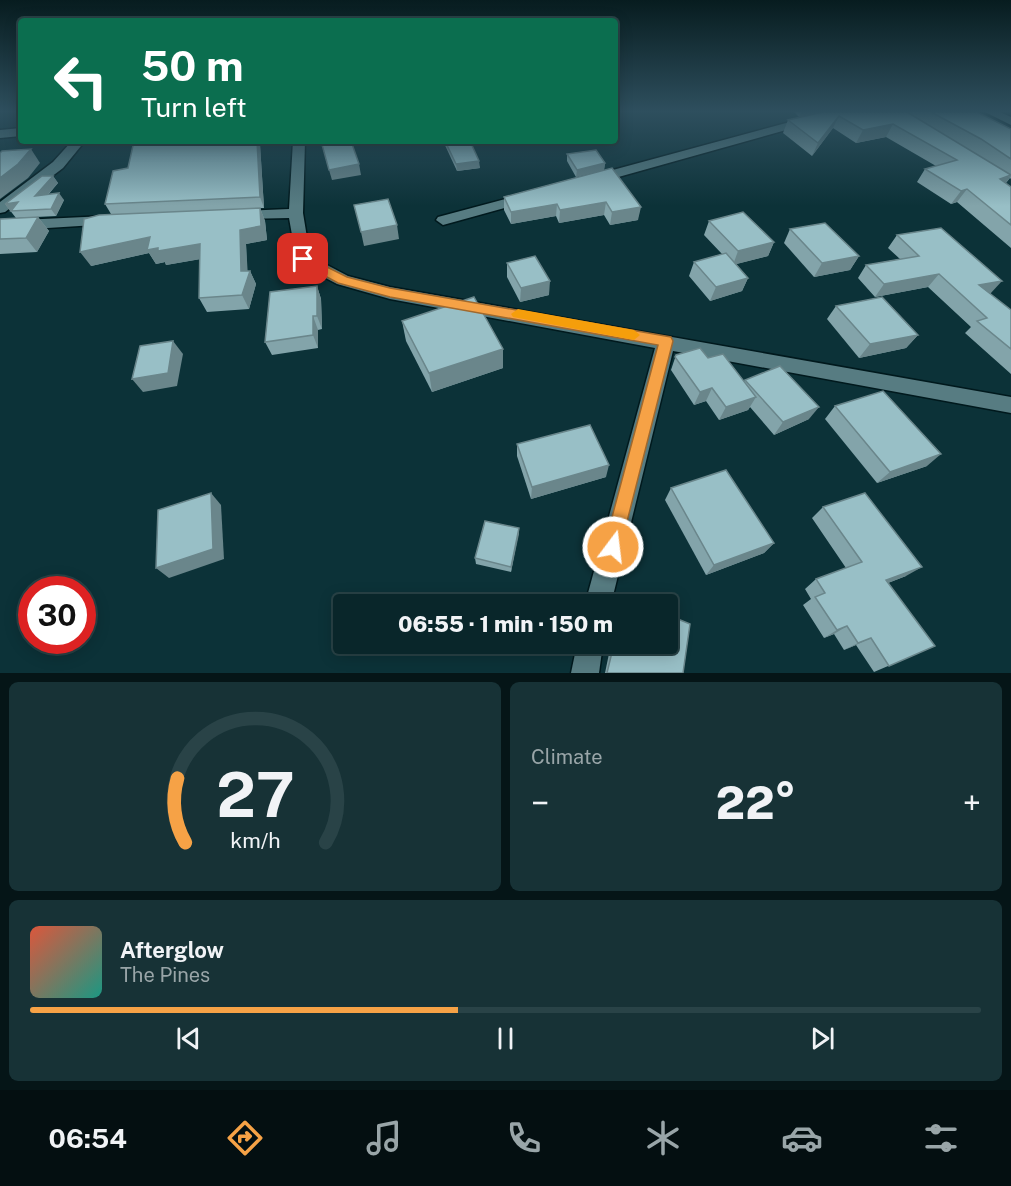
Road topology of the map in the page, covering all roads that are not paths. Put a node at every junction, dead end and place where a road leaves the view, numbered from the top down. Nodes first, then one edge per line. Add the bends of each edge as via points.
1 (724, 143) edge
2 (76, 144) edge
3 (299, 144) edge
4 (579, 183) edge
5 (545, 192) edge
6 (0, 209) edge
7 (296, 213) junction
8 (225, 216) edge
9 (443, 220) dead end
10 (118, 221) edge
11 (0, 226) edge
12 (666, 341) junction
13 (1011, 405) edge
14 (601, 594) edge
15 (588, 654) edge
16 (585, 673) edge

1 - 4 street
2 - 6 street via 58,165
3 - 7 street
5 - 9 street
7 - 8 street
7 - 12 street via 303,259 343,280 390,293
10 - 11 street
12 - 13 street
12 - 14 street
15 - 16 street

